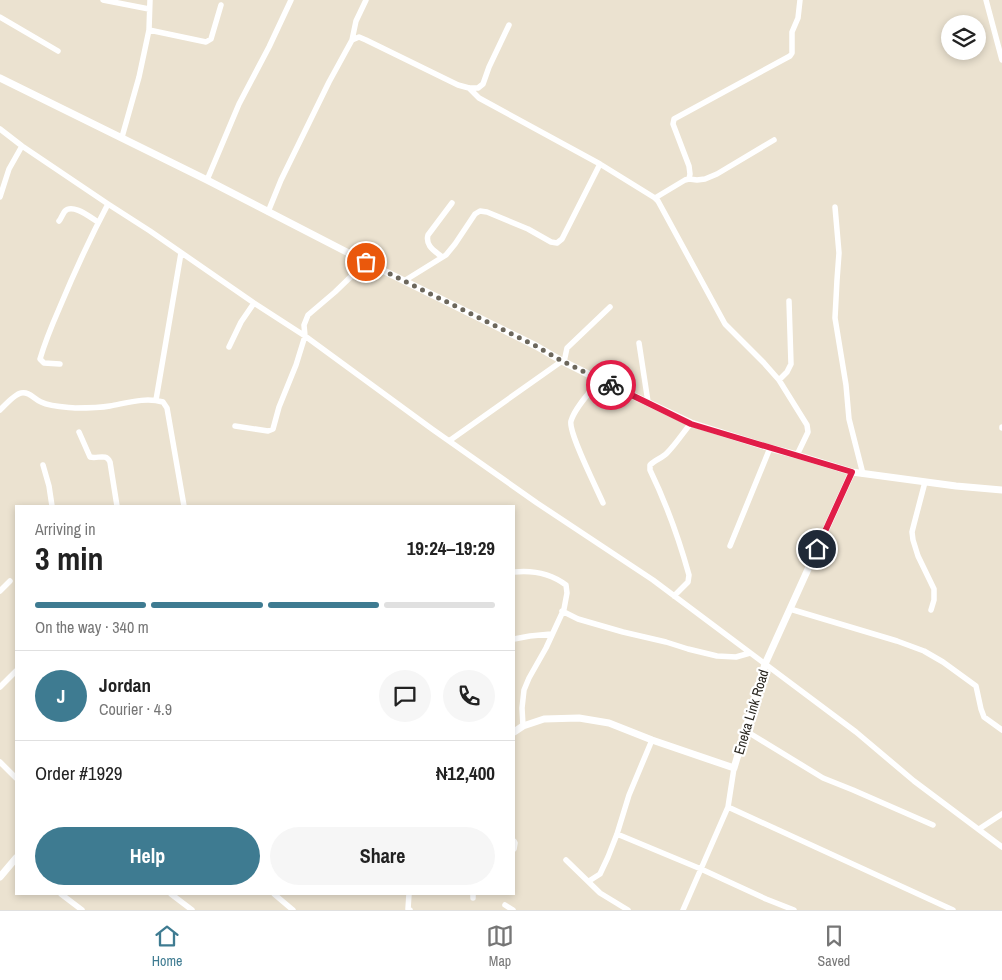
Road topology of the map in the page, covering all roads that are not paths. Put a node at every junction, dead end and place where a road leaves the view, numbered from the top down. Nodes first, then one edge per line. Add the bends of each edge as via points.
1 (102, 0) edge
2 (150, 0) edge
3 (291, 0) edge
4 (366, 0) edge
5 (800, 0) edge
6 (986, 0) edge
7 (221, 4) dead end
8 (149, 9) junction
9 (0, 18) edge
10 (509, 25) dead end
11 (149, 30) junction
12 (352, 40) junction
13 (58, 51) dead end
14 (1002, 60) edge
15 (0, 78) edge
16 (469, 88) junction
17 (0, 129) edge
18 (122, 137) junction
19 (774, 140) dead end
20 (22, 146) junction
21 (600, 164) junction
22 (689, 179) junction
23 (207, 180) junction
24 (0, 198) edge
25 (655, 198) junction
26 (452, 203) dead end
27 (108, 204) junction
28 (835, 207) dead end
29 (268, 212) junction
30 (59, 222) dead end
31 (98, 222) junction
32 (181, 253) junction
33 (442, 257) junction
34 (366, 262) junction
35 (404, 281) junction
36 (789, 301) dead end
37 (254, 303) junction
38 (610, 307) dead end
39 (305, 336) junction
40 (639, 343) dead end
41 (229, 347) dead end
42 (563, 361) junction
43 (60, 364) dead end
44 (600, 380) junction
45 (779, 380) junction
46 (156, 400) junction
47 (648, 402) junction
48 (0, 410) edge
49 (691, 424) junction
50 (235, 426) dead end
51 (78, 432) dead end
52 (448, 441) junction
53 (770, 448) junction
54 (797, 455) junction
55 (44, 465) dead end
56 (852, 472) junction
57 (863, 474) junction
58 (925, 482) junction
59 (1002, 490) edge
60 (602, 503) dead end
61 (52, 505) edge
62 (117, 505) edge
63 (184, 505) edge
64 (730, 546) dead end
65 (515, 572) edge
66 (10, 581) dead end
67 (0, 591) edge
68 (674, 596) junction
69 (790, 609) junction
70 (931, 610) dead end
71 (562, 612) junction
72 (551, 634) junction
73 (515, 639) edge
74 (750, 653) junction
75 (765, 664) junction
76 (15, 672) edge
77 (0, 687) edge
78 (523, 726) junction
79 (1002, 730) edge
80 (515, 731) edge
81 (746, 731) junction
82 (652, 740) junction
83 (0, 762) edge
84 (734, 768) junction
85 (15, 777) edge
86 (728, 807) junction
87 (1002, 814) edge
88 (933, 825) dead end
89 (979, 830) junction
90 (617, 834) junction
91 (1002, 847) edge
92 (15, 859) edge
93 (566, 860) dead end
94 (701, 869) junction
95 (0, 877) edge
96 (589, 881) junction
97 (62, 895) edge
98 (172, 895) edge
99 (275, 895) edge
100 (409, 895) edge
101 (505, 905) dead end
102 (82, 910) edge
103 (192, 910) edge
104 (293, 910) edge
105 (410, 910) edge
106 (513, 910) edge
107 (628, 910) edge
108 (683, 910) edge
109 (794, 910) edge
110 (953, 910) edge

1 - 8 street
2 - 8 street
3 - 23 street via 239,104
4 - 12 street via 356,20
5 - 22 street via 790,56 674,119 673,124 690,166
6 - 14 street
7 - 11 street via 211,39 206,42
8 - 11 street
9 - 13 street
10 - 16 street via 483,84
11 - 18 street
12 - 16 street via 359,37
12 - 29 street
15 - 18 street
16 - 21 street via 479,98
17 - 20 street
18 - 23 street
19 - 22 street via 717,174 701,180
20 - 24 street via 9,170
20 - 27 street
21 - 25 street
21 - 33 street via 557,243 480,211 456,244
22 - 25 street
23 - 29 street
25 - 45 street via 725,324
26 - 33 street via 427,240
27 - 31 street
27 - 32 street
28 - 57 street via 840,252 835,318 849,419
29 - 34 street
30 - 31 street via 65,211 75,208
31 - 43 street via 40,359 44,363
32 - 37 street
32 - 46 street
33 - 35 street
34 - 35 street
34 - 39 street via 308,315 304,325
35 - 42 street
36 - 45 street via 791,364
37 - 39 street
37 - 41 street
38 - 42 street via 567,348
39 - 50 street via 273,429
39 - 52 street
40 - 47 street
42 - 44 street
42 - 52 street
44 - 47 street
44 - 60 street via 584,398 570,425
45 - 54 street via 808,428
46 - 48 street via 76,408 46,404 22,392
46 - 63 street via 167,408
47 - 49 street
49 - 53 street
49 - 68 street via 668,451 650,465 688,575 688,582
51 - 62 street via 90,457 101,456 110,462
52 - 68 street
53 - 54 street
53 - 64 street
54 - 56 street
55 - 61 street
56 - 57 street
56 - 69 street, Eneka Link Road
57 - 58 street
58 - 59 street
58 - 70 street via 912,532 918,556 934,589
65 - 71 street via 546,574 566,585
66 - 67 street
68 - 74 street
69 - 75 street, Eneka Link Road
69 - 79 street via 924,651 976,686 984,717
71 - 72 street
71 - 74 street via 716,656 736,657
72 - 73 street
72 - 78 street via 524,690
74 - 75 street
75 - 81 street, Eneka Link Road
75 - 89 street
76 - 77 street
78 - 80 street, Eneka Link Road
78 - 82 street, Eneka Link Road via 544,719 579,718 609,723
81 - 84 street, Eneka Link Road
81 - 88 street via 824,778
82 - 84 street, Eneka Link Road
82 - 90 street
83 - 85 street
84 - 86 street
86 - 94 street
86 - 110 street
87 - 89 street
89 - 91 street
90 - 94 street
90 - 96 street via 600,874
92 - 95 street
93 - 96 street
94 - 108 street
94 - 109 street
96 - 107 street via 600,893
97 - 102 street
98 - 103 street
99 - 104 street
100 - 105 street
101 - 106 street

